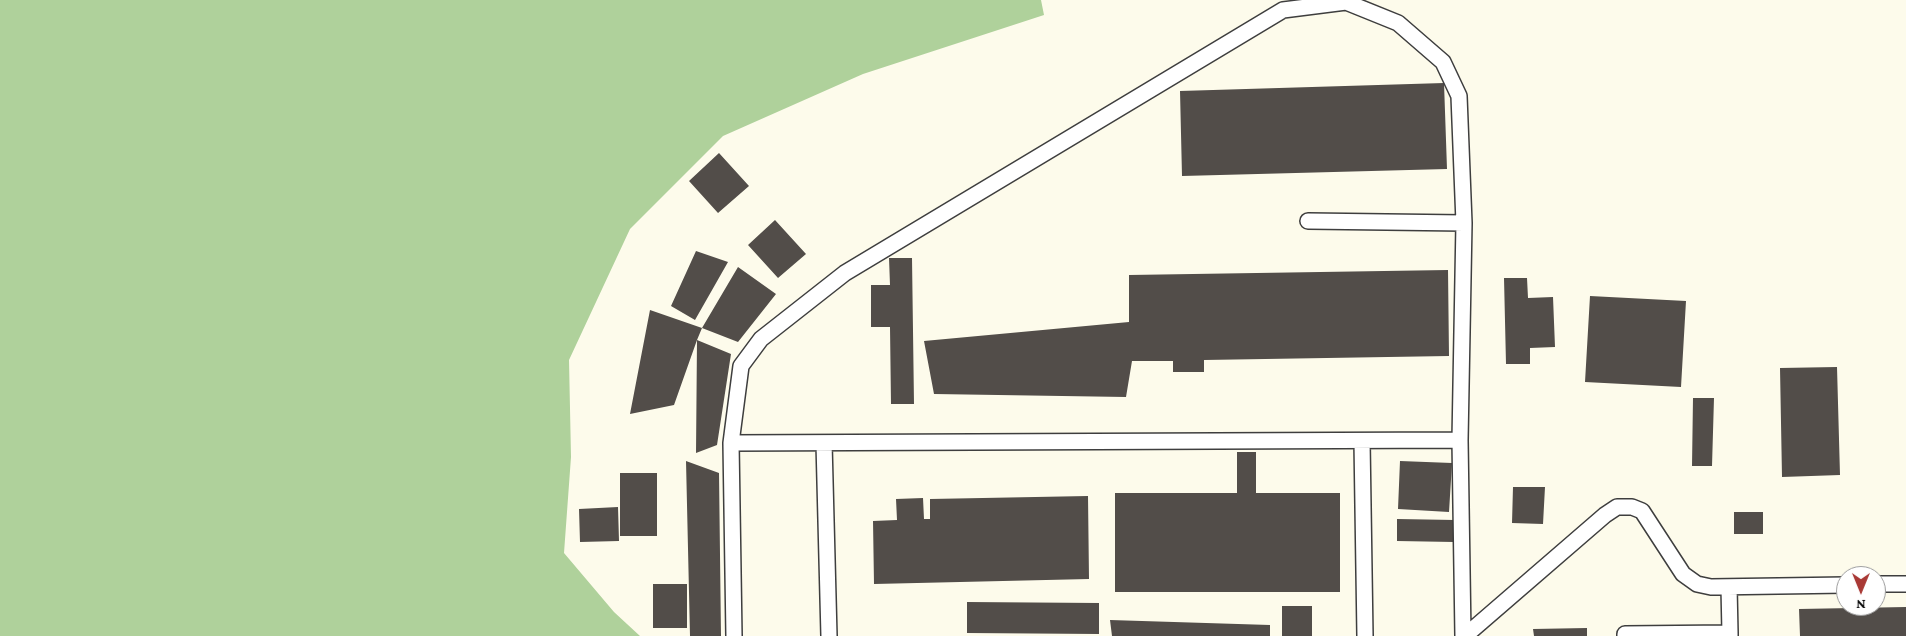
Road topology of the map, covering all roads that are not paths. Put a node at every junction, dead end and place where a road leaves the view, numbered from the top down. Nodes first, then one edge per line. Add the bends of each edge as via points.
1 (1308, 221) dead end
2 (1464, 223) junction
3 (1460, 440) junction
4 (1362, 441) junction
5 (731, 443) junction
6 (824, 443) junction
7 (1886, 584) edge
8 (1906, 584) edge
9 (1836, 585) edge
10 (1729, 587) junction
11 (1730, 635) edge
12 (734, 636) edge
13 (829, 636) edge
14 (1365, 636) edge
15 (1464, 636) edge
16 (1625, 636) edge

1 - 2 lane
2 - 3 lane
2 - 5 lane via 1459,96 1443,62 1398,23 1346,2 1283,10 845,274 761,339 741,366
3 - 4 lane
3 - 15 lane
4 - 6 lane
4 - 14 lane
5 - 6 lane
5 - 12 lane
6 - 13 lane
7 - 8 lane
9 - 10 lane
10 - 11 lane
10 - 15 lane via 1697,584 1683,574 1642,511 1632,506 1617,507
11 - 16 lane

